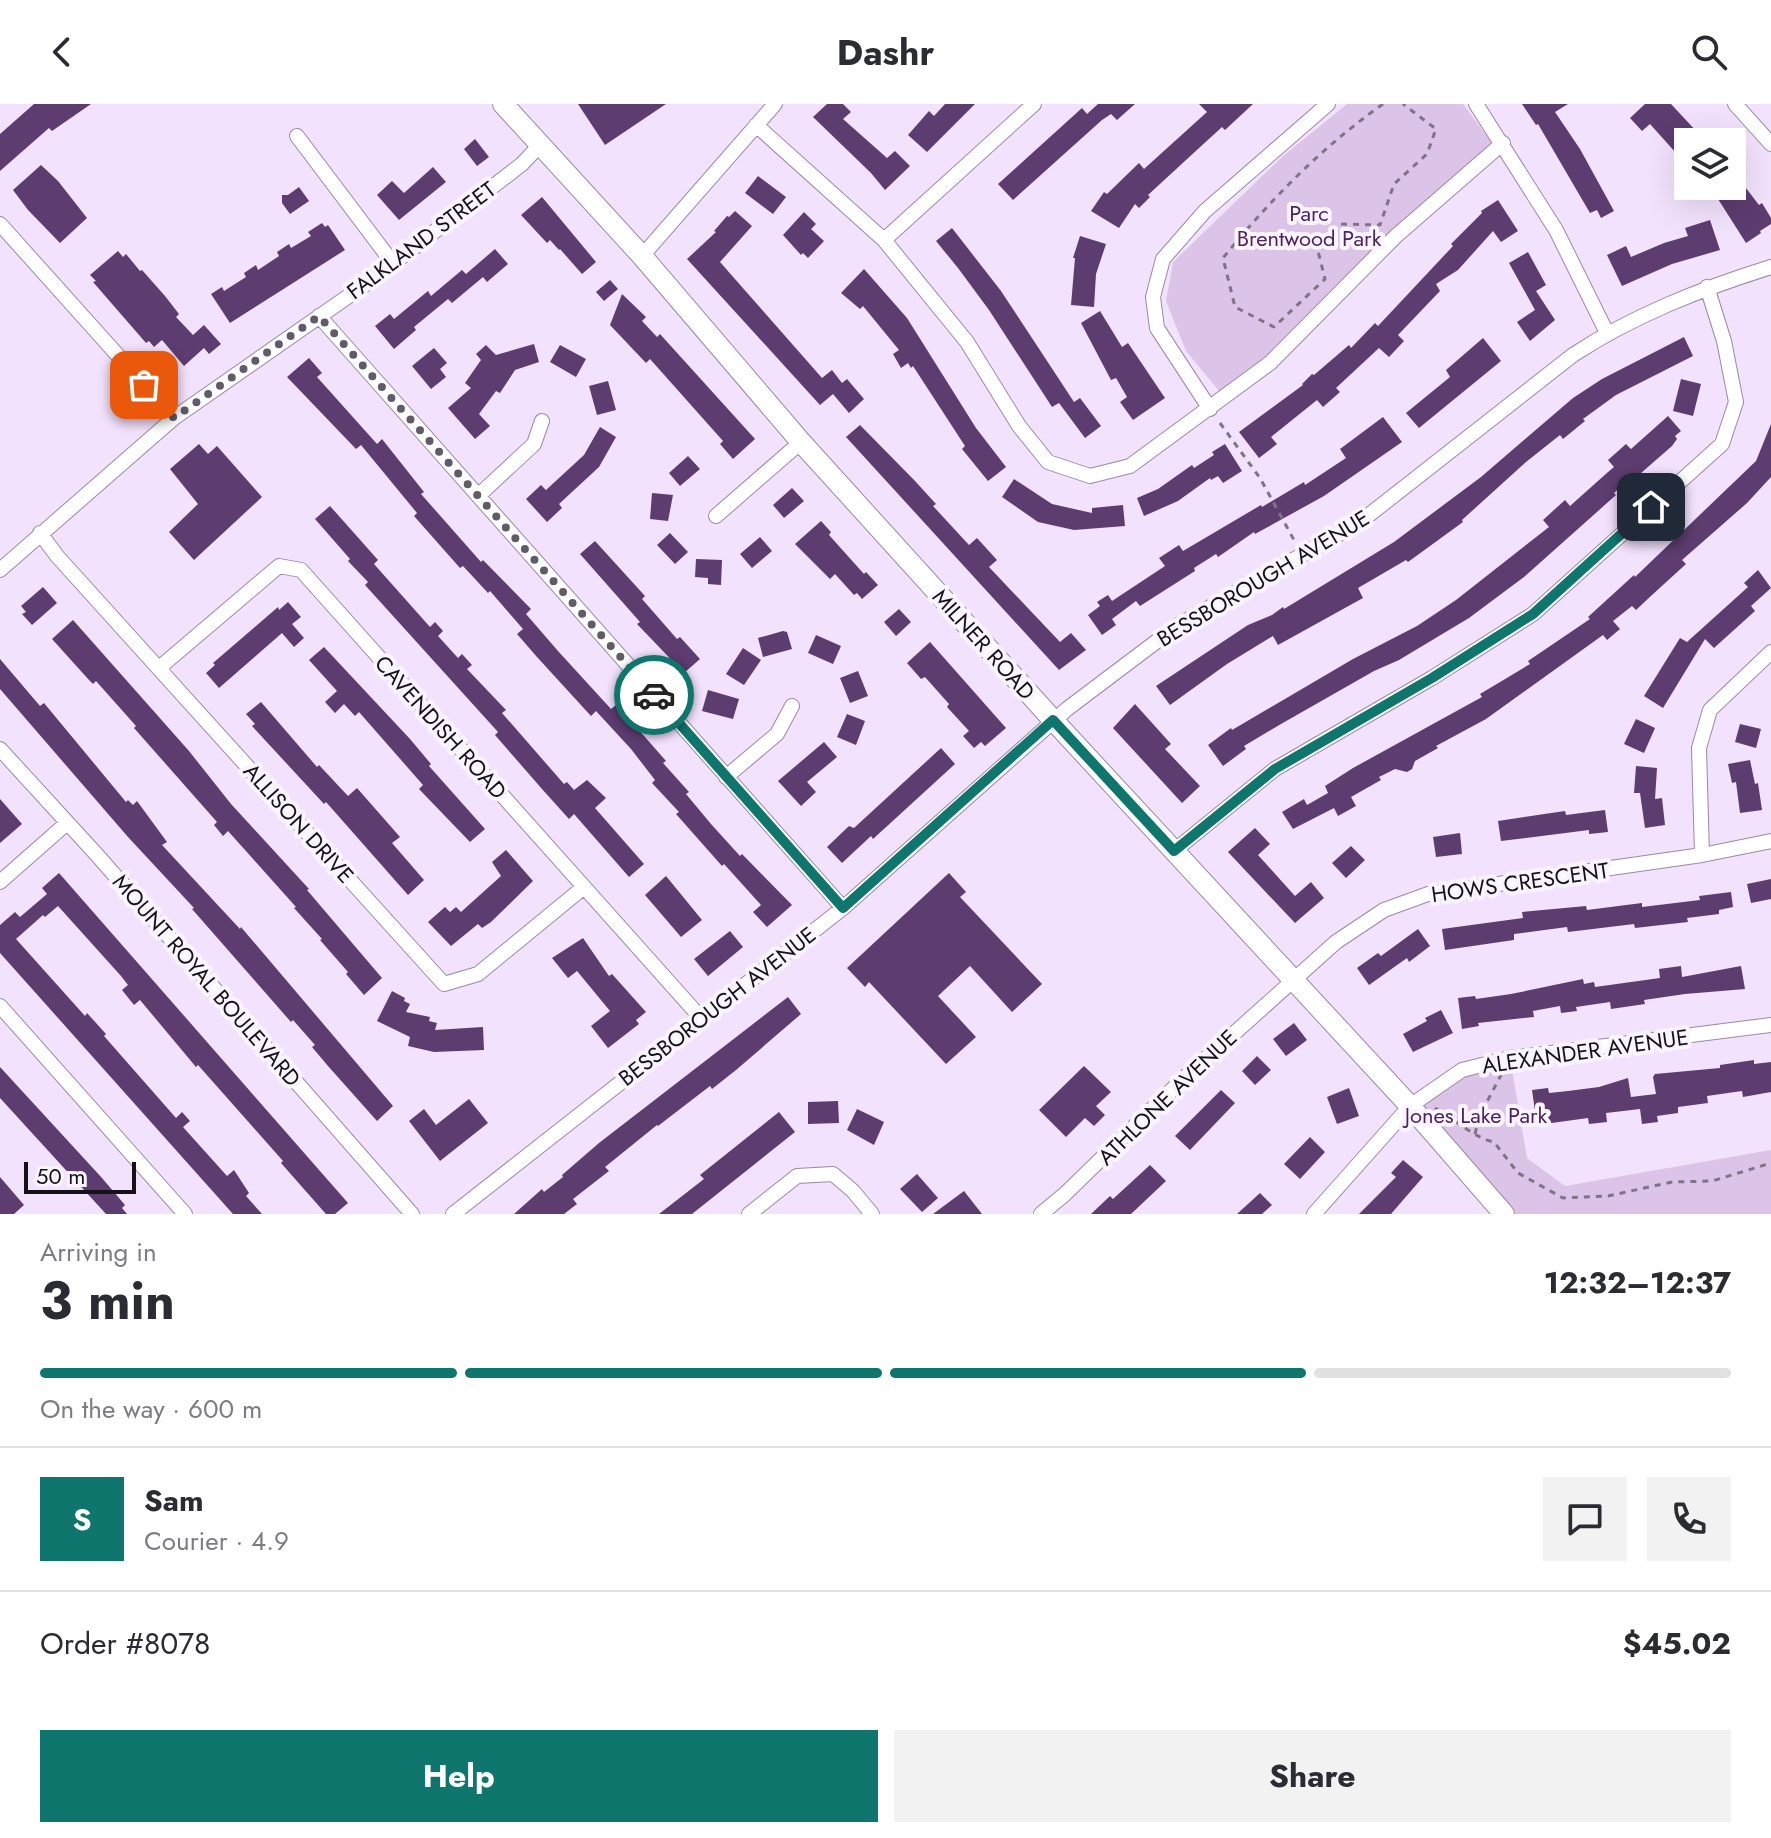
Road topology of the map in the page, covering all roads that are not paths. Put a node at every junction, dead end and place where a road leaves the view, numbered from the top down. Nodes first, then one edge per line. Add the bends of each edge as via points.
1 (503, 104) edge
2 (775, 104) edge
3 (1034, 104) edge
4 (1328, 104) edge
5 (1476, 104) edge
6 (1735, 104) edge
7 (756, 125) junction
8 (297, 136) dead end
9 (1503, 143) junction
10 (1771, 144) edge
11 (540, 145) junction
12 (0, 224) edge
13 (884, 240) junction
14 (642, 256) junction
15 (392, 262) junction
16 (1771, 267) edge
17 (1707, 287) junction
18 (319, 316) junction
19 (1607, 333) junction
20 (1210, 409) junction
21 (174, 418) junction
22 (542, 421) dead end
23 (801, 442) junction
24 (478, 496) junction
25 (716, 516) dead end
26 (40, 533) junction
27 (0, 570) edge
28 (1771, 652) edge
29 (159, 668) junction
30 (792, 706) dead end
31 (1053, 720) junction
32 (0, 749) edge
33 (726, 777) junction
34 (67, 823) junction
35 (1771, 841) edge
36 (1174, 851) junction
37 (1702, 855) junction
38 (0, 882) edge
39 (584, 887) junction
40 (843, 908) junction
41 (1293, 981) junction
42 (0, 1006) edge
43 (701, 1018) junction
44 (1771, 1025) edge
45 (1410, 1106) junction
46 (185, 1214) edge
47 (412, 1214) edge
48 (453, 1214) edge
49 (749, 1214) edge
50 (872, 1214) edge
51 (1041, 1214) edge
52 (1314, 1214) edge
53 (1504, 1214) edge

1 - 11 street, MILNER ROAD
2 - 7 street
3 - 13 street
4 - 20 street via 1205,211 1163,259 1153,297 1157,328
5 - 9 street
6 - 10 street
7 - 13 street
7 - 14 street
8 - 15 street
9 - 19 street via 1556,230
9 - 20 street via 1396,236 1270,363
11 - 14 street, MILNER ROAD
11 - 15 street, FALKLAND STREET
12 - 21 street
13 - 20 street via 967,342 1048,462 1090,476 1130,466
14 - 23 street, MILNER ROAD
15 - 18 street, FALKLAND STREET
16 - 17 street, BESSBOROUGH AVENUE
17 - 19 street, BESSBOROUGH AVENUE
17 - 36 street via 1736,402 1722,444 1533,614 1275,769
18 - 21 street, FALKLAND STREET
18 - 24 street
19 - 31 street, BESSBOROUGH AVENUE via 1360,522 1177,626
21 - 26 street, FALKLAND STREET
22 - 24 street via 534,444
23 - 25 street
23 - 31 street, MILNER ROAD
24 - 33 street
26 - 27 street, FALKLAND STREET
26 - 29 street, ALLISON DRIVE
28 - 37 street via 1710,710 1699,748
29 - 39 street, ALLISON DRIVE via 444,984 478,974
29 - 39 street, CAVENDISH ROAD via 279,566 301,570
30 - 33 street via 777,734
31 - 36 street, MILNER ROAD
31 - 40 street, BESSBOROUGH AVENUE
32 - 34 street, MOUNT ROYAL BOULEVARD
33 - 40 street
34 - 38 street
34 - 47 street, MOUNT ROYAL BOULEVARD
35 - 37 street, HOWS CRESCENT
36 - 41 street, MILNER ROAD
37 - 41 street, HOWS CRESCENT via 1428,894 1363,922
39 - 43 street, CAVENDISH ROAD
40 - 43 street, BESSBOROUGH AVENUE
41 - 45 street, MILNER ROAD
41 - 51 street, ATHLONE AVENUE
42 - 46 street
43 - 48 street, BESSBOROUGH AVENUE
44 - 45 street, ALEXANDER AVENUE via 1510,1058 1462,1070
45 - 52 street, ALEXANDER AVENUE
45 - 53 street, MILNER ROAD
49 - 50 street via 797,1176 833,1174

